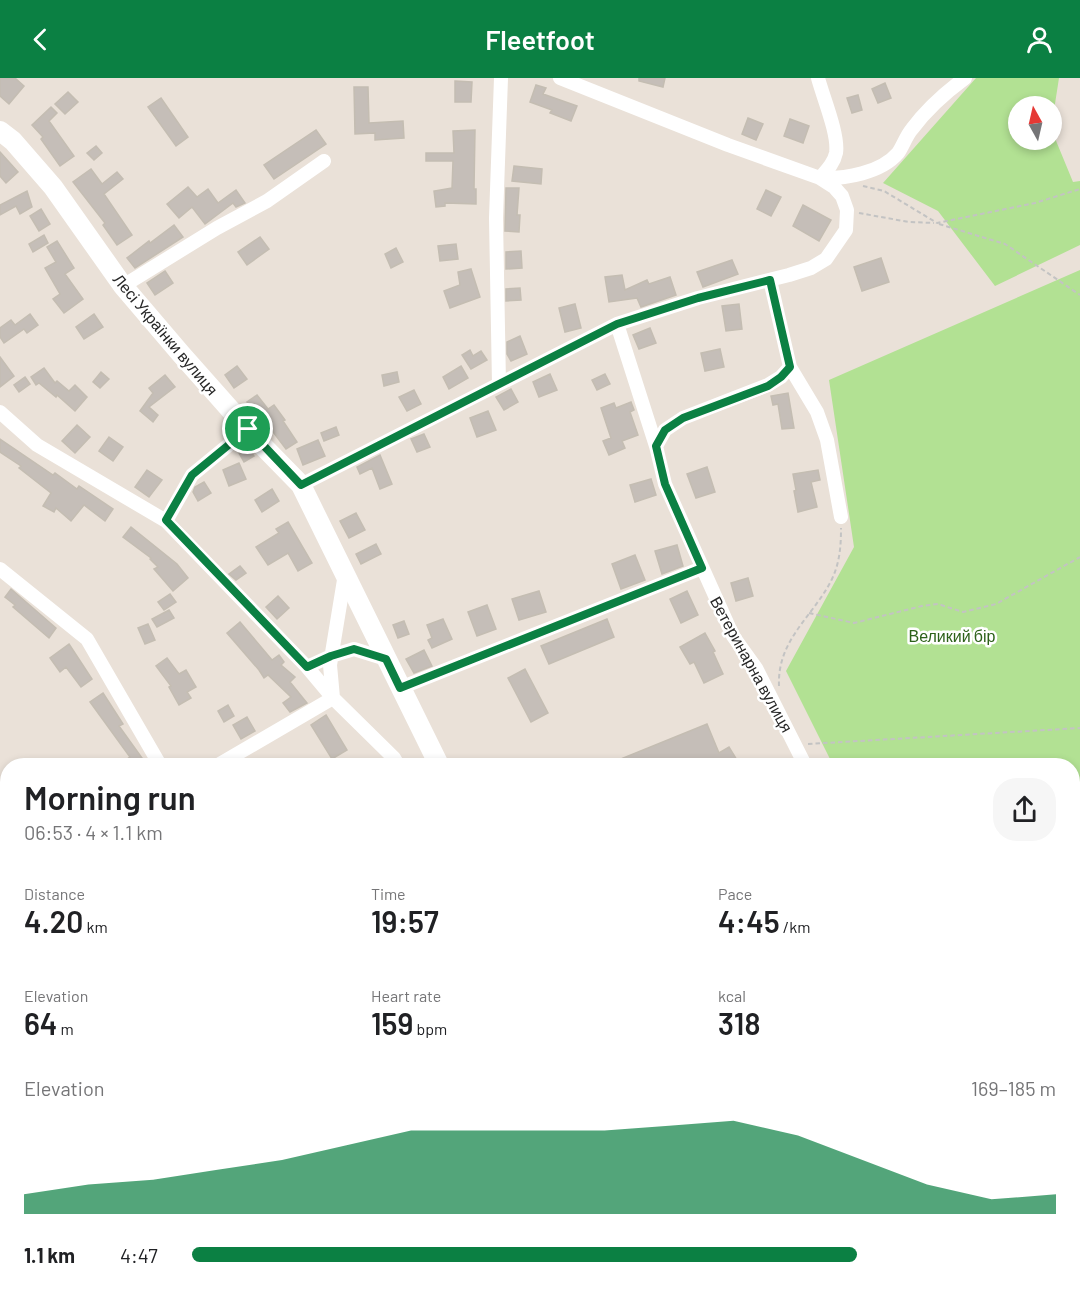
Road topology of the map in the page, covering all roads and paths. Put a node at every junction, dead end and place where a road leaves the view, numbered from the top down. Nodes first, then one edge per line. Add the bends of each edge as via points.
1 (512, 78) edge
2 (560, 78) edge
3 (818, 78) edge
4 (965, 78) edge
5 (501, 85) edge
6 (0, 131) edge
7 (324, 161) dead end
8 (820, 178) junction
9 (864, 186) dead end
10 (1080, 189) edge
11 (847, 210) junction
12 (937, 223) junction
13 (770, 280) junction
14 (123, 286) junction
15 (1080, 295) edge
16 (617, 324) junction
17 (790, 367) junction
18 (499, 384) junction
19 (0, 412) edge
20 (248, 429) junction
21 (656, 446) junction
22 (301, 485) junction
23 (842, 517) joint
24 (166, 520) junction
25 (1080, 557) edge
26 (702, 568) junction
27 (0, 569) edge
28 (345, 573) junction
29 (809, 613) junction
30 (331, 656) junction
31 (386, 659) junction
32 (307, 667) junction
33 (400, 688) junction
34 (779, 693) dead end
35 (333, 698) junction
36 (1080, 728) edge
37 (796, 745) junction
38 (156, 758) edge
39 (230, 758) edge
40 (394, 758) edge
41 (435, 758) edge
42 (802, 758) edge

1 - 5 street
2 - 8 street
3 - 8 street via 836,141 836,154
4 - 8 street via 912,129 897,154 880,166 858,174
5 - 18 street via 496,218
6 - 14 street, Лесі Українки вулиця via 14,141 53,187
7 - 14 street via 267,201
8 - 11 street via 842,196
9 - 12 path via 884,191
10 - 12 path via 1035,203
11 - 12 path via 909,222
11 - 13 street via 846,230 826,259 811,268
12 - 15 path via 1005,244
13 - 16 street
13 - 17 street
14 - 20 street, Лесі Українки вулиця
16 - 18 street
16 - 21 street, Ветеринарна вулиця
17 - 21 street via 768,386 683,418 665,430
17 - 23 street via 817,412 827,441
18 - 22 street
19 - 24 street via 37,445
20 - 22 street, Лесі Українки вулиця
20 - 24 street via 192,475
21 - 26 street, Ветеринарна вулиця via 665,484
22 - 28 street, Лесі Українки вулиця
23 - 29 path via 841,552 832,579
24 - 32 street
25 - 29 path via 996,604 963,612 938,604 854,623
26 - 33 street
26 - 37 street, Ветеринарна вулиця via 733,636 756,668
27 - 38 street via 87,639
28 - 30 street
28 - 31 street, Лесі Українки вулиця
29 - 34 path via 782,656
30 - 31 street via 354,649
30 - 32 street
30 - 35 street
31 - 33 street, Лесі Українки вулиця
32 - 35 street
33 - 41 street, Лесі Українки вулиця
35 - 39 street
35 - 40 street
36 - 37 path
37 - 42 street, Ветеринарна вулиця

